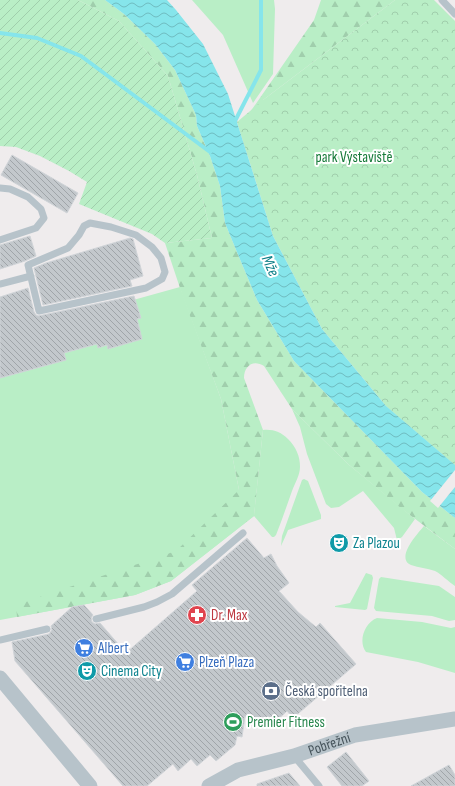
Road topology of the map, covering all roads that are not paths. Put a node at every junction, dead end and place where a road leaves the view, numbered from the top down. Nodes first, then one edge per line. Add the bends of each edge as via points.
1 (442, 0) edge
2 (455, 14) edge
3 (0, 188) edge
4 (0, 240) edge
5 (31, 276) junction
6 (0, 284) edge
7 (243, 533) dead end
8 (96, 619) dead end
9 (47, 629) dead end
10 (0, 640) edge
11 (0, 678) edge
12 (455, 719) edge
13 (294, 756) junction
14 (90, 786) edge
15 (209, 786) edge
16 (320, 786) edge

1 - 2 lane
3 - 4 lane via 10,189 28,197 41,209 44,218 36,228
5 - 5 lane via 28,265 68,248 84,226 90,223 136,235 152,247 161,258 165,272 162,279 146,288 39,311
5 - 6 lane
7 - 8 lane via 172,594 144,607
9 - 10 lane
11 - 14 street
12 - 13 street, Pobřežní via 355,735
13 - 15 street, Pobřežní via 238,770
13 - 16 lane

